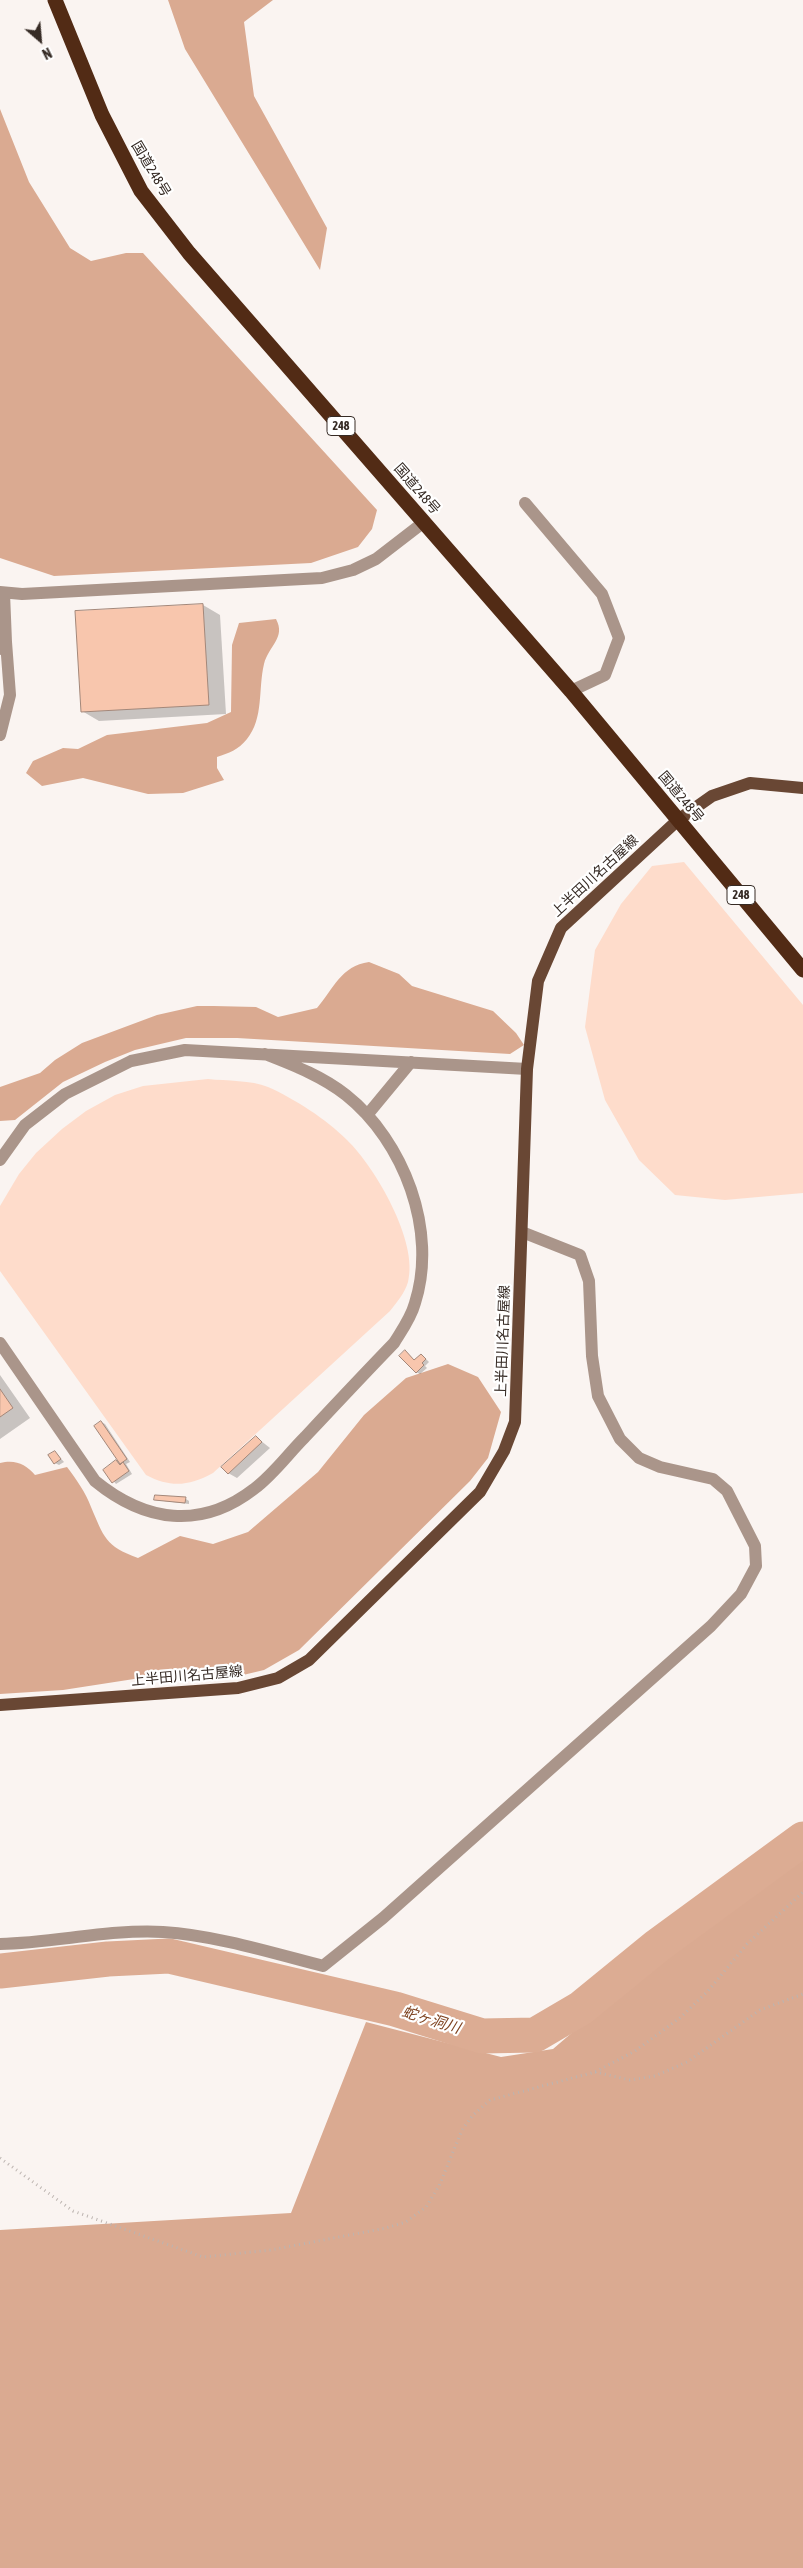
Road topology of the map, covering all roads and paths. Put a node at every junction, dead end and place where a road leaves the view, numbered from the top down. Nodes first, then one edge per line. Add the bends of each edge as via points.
1 (55, 0) edge
2 (525, 503) dead end
3 (424, 522) junction
4 (2, 593) edge
5 (3, 647) edge
6 (571, 691) junction
7 (0, 735) edge
8 (803, 788) edge
9 (678, 820) junction
10 (803, 970) edge
11 (265, 1054) junction
12 (411, 1062) junction
13 (527, 1069) junction
14 (368, 1114) junction
15 (0, 1160) edge
16 (522, 1232) junction
17 (0, 1342) edge
18 (0, 1705) edge
19 (803, 1892) edge
20 (0, 1944) edge
21 (803, 1994) edge
22 (595, 2072) junction
23 (0, 2158) edge

1 - 3 highway, 国道248号 / 248 via 102,115 141,191 189,253
2 - 6 street via 602,594 619,638 605,675
3 - 4 street via 376,559 322,578
3 - 6 highway, 国道248号 / 248
4 - 5 street
5 - 7 street via 10,695
6 - 9 highway, 国道248号 / 248
8 - 9 main road, 上半田川名古屋線 via 750,783 712,796
9 - 10 highway, 国道248号 / 248
9 - 13 main road, 上半田川名古屋線 via 561,928 538,981
11 - 12 street
11 - 14 street via 326,1081
11 - 15 street via 185,1050 131,1061 65,1094 25,1125
12 - 13 street
12 - 14 street
13 - 16 main road, 上半田川名古屋線
14 - 17 street via 395,1154 412,1196 422,1242 422,1266 415,1304 394,1343 256,1488 242,1498 207,1515 174,1517 156,1514 111,1495 82,1465
16 - 18 main road, 上半田川名古屋線 via 515,1422 504,1451 480,1492 309,1660 278,1678 238,1688
16 - 20 street via 580,1255 589,1281 592,1356 598,1396 620,1439 640,1458 660,1467 713,1479 728,1491 755,1546 756,1566 741,1594 711,1626 383,1918 323,1966 250,1947 164,1932 110,1932 27,1944
19 - 22 path via 747,1944 708,1991 681,2017 635,2051
21 - 22 path via 760,2010 687,2062 655,2076 630,2080
22 - 23 path via 490,2100 462,2130 439,2186 426,2207 406,2222 271,2250 202,2257 73,2211

